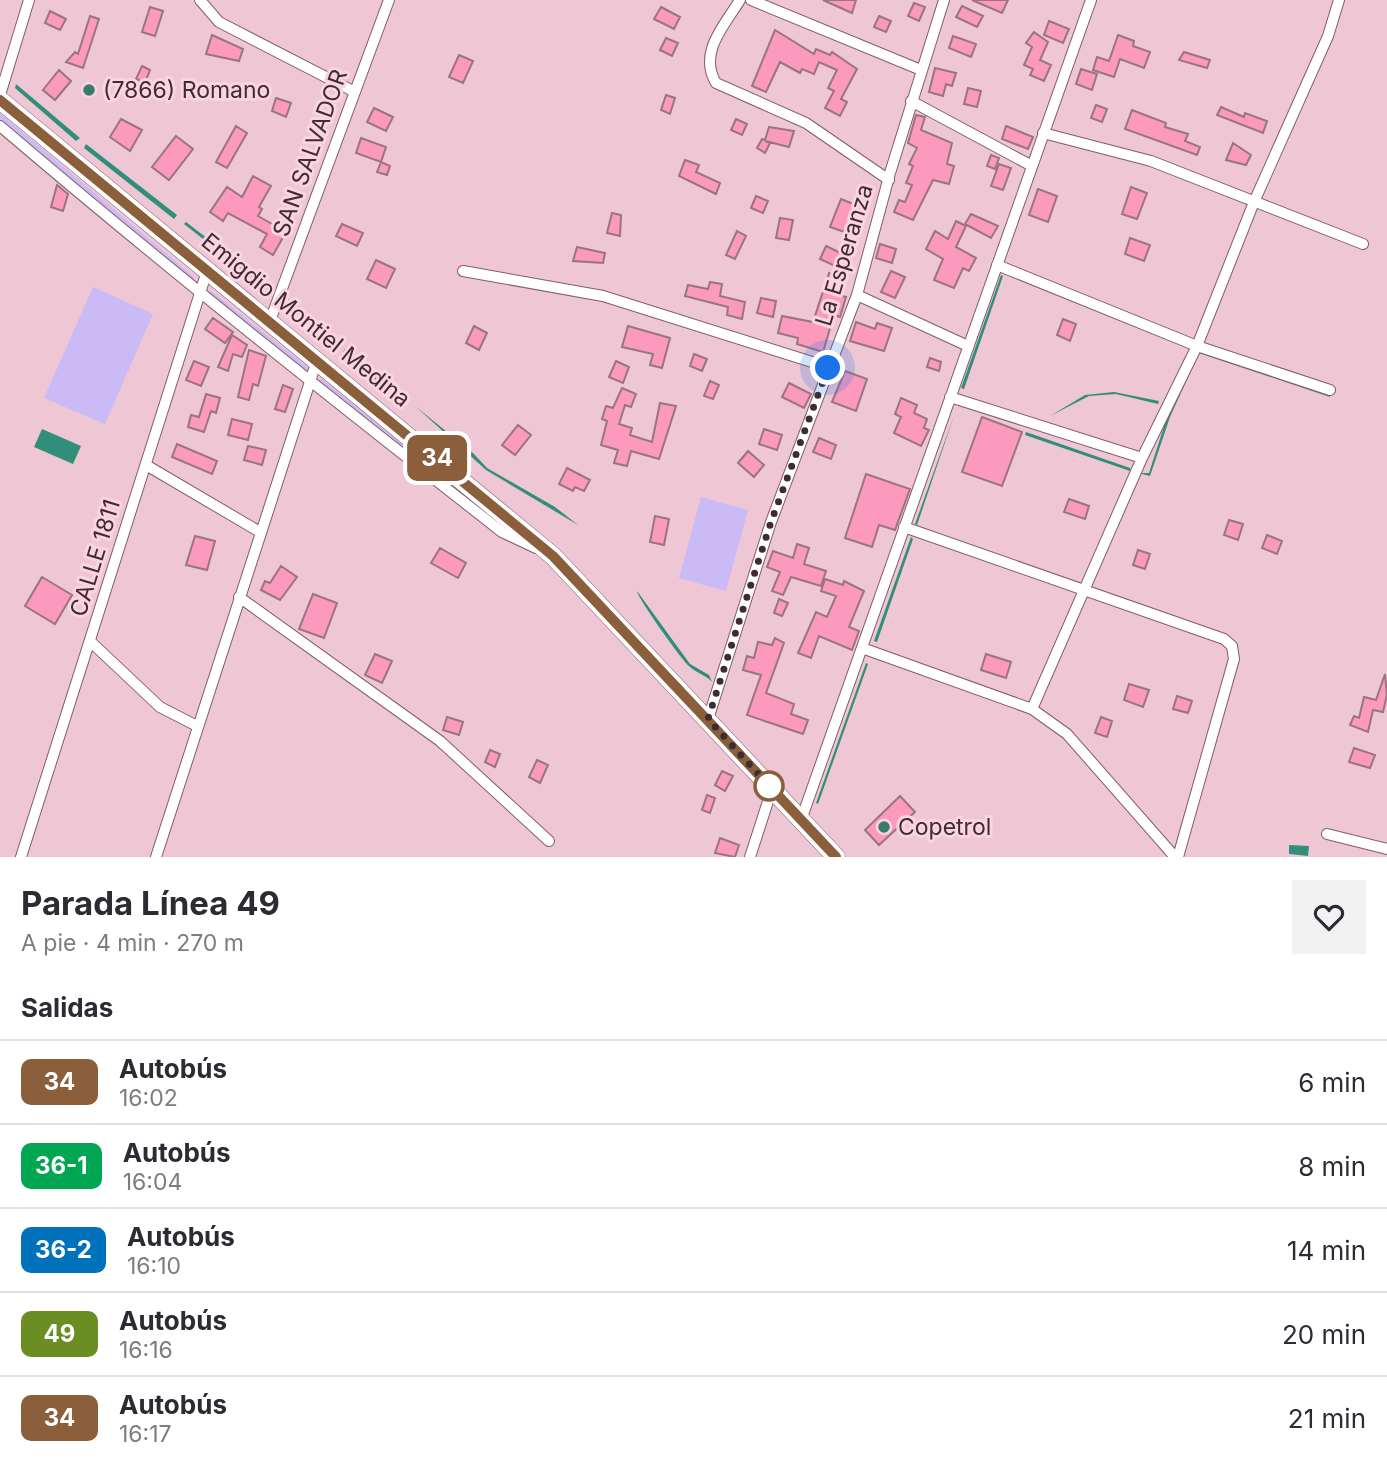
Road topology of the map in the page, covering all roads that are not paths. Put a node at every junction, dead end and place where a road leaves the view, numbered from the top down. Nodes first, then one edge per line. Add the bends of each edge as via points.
1 (29, 0) edge
2 (200, 0) edge
3 (389, 0) edge
4 (740, 0) edge
5 (751, 0) edge
6 (944, 0) edge
7 (1091, 0) edge
8 (1339, 0) edge
9 (921, 70) junction
10 (355, 92) junction
11 (0, 98) edge
12 (911, 101) junction
13 (0, 126) edge
14 (1043, 133) junction
15 (1031, 166) junction
16 (889, 180) junction
17 (1254, 202) junction
18 (1363, 244) dead end
19 (997, 265) junction
20 (207, 271) junction
21 (463, 271) dead end
22 (200, 294) junction
23 (857, 295) junction
24 (270, 321) junction
25 (968, 346) junction
26 (1196, 346) junction
27 (317, 360) junction
28 (828, 368) junction
29 (310, 382) junction
30 (1330, 390) dead end
31 (950, 397) junction
32 (1142, 458) junction
33 (146, 465) junction
34 (904, 527) junction
35 (260, 532) junction
36 (553, 556) junction
37 (1084, 590) junction
38 (239, 597) junction
39 (91, 642) junction
40 (862, 648) junction
41 (1032, 709) junction
42 (708, 719) junction
43 (197, 726) junction
44 (772, 789) junction
45 (801, 820) junction
46 (1327, 834) dead end
47 (549, 841) dead end
48 (1387, 848) edge
49 (21, 857) edge
50 (156, 857) edge
51 (750, 857) edge
52 (836, 857) edge
53 (1177, 857) edge

1 - 11 street
2 - 10 street via 219,22
3 - 10 street, SAN SALVADOR
4 - 16 street via 711,49 708,61 716,83 806,123
5 - 9 street
6 - 9 street, La Esperanza
7 - 14 street
8 - 17 street via 1328,36
9 - 12 street, La Esperanza
10 - 24 street, SAN SALVADOR
11 - 20 main road, Emigdio Montiel Medina
12 - 15 street
12 - 16 street, La Esperanza
13 - 22 street
14 - 15 street
14 - 17 street via 1150,162
15 - 19 street
16 - 23 street, La Esperanza
17 - 18 street
17 - 26 street
19 - 25 street
19 - 26 street
20 - 22 street, CALLE 1811
20 - 24 main road, Emigdio Montiel Medina
21 - 28 street via 628,303
22 - 29 street
22 - 33 street, CALLE 1811
23 - 25 street
23 - 28 street, La Esperanza
24 - 27 main road, Emigdio Montiel Medina
25 - 31 street
26 - 30 street
26 - 32 street
27 - 29 street
27 - 36 main road, Emigdio Montiel Medina
28 - 42 street, La Esperanza via 771,522
29 - 35 street
29 - 36 street via 502,532
31 - 32 street
31 - 34 street
32 - 37 street
33 - 35 street
33 - 39 street, CALLE 1811
34 - 37 street
34 - 40 street
35 - 38 street
36 - 42 main road, Emigdio Montiel Medina
37 - 41 street
37 - 53 street via 1224,639 1231,646 1234,659
38 - 43 street
38 - 47 street via 440,741
39 - 43 street via 160,707
39 - 49 street, CALLE 1811
40 - 41 street
40 - 45 street
41 - 53 street via 1067,734
42 - 44 main road, Emigdio Montiel Medina
43 - 50 street
44 - 45 main road, Emigdio Montiel Medina
44 - 51 street
45 - 52 main road, Emigdio Montiel Medina
46 - 48 street

